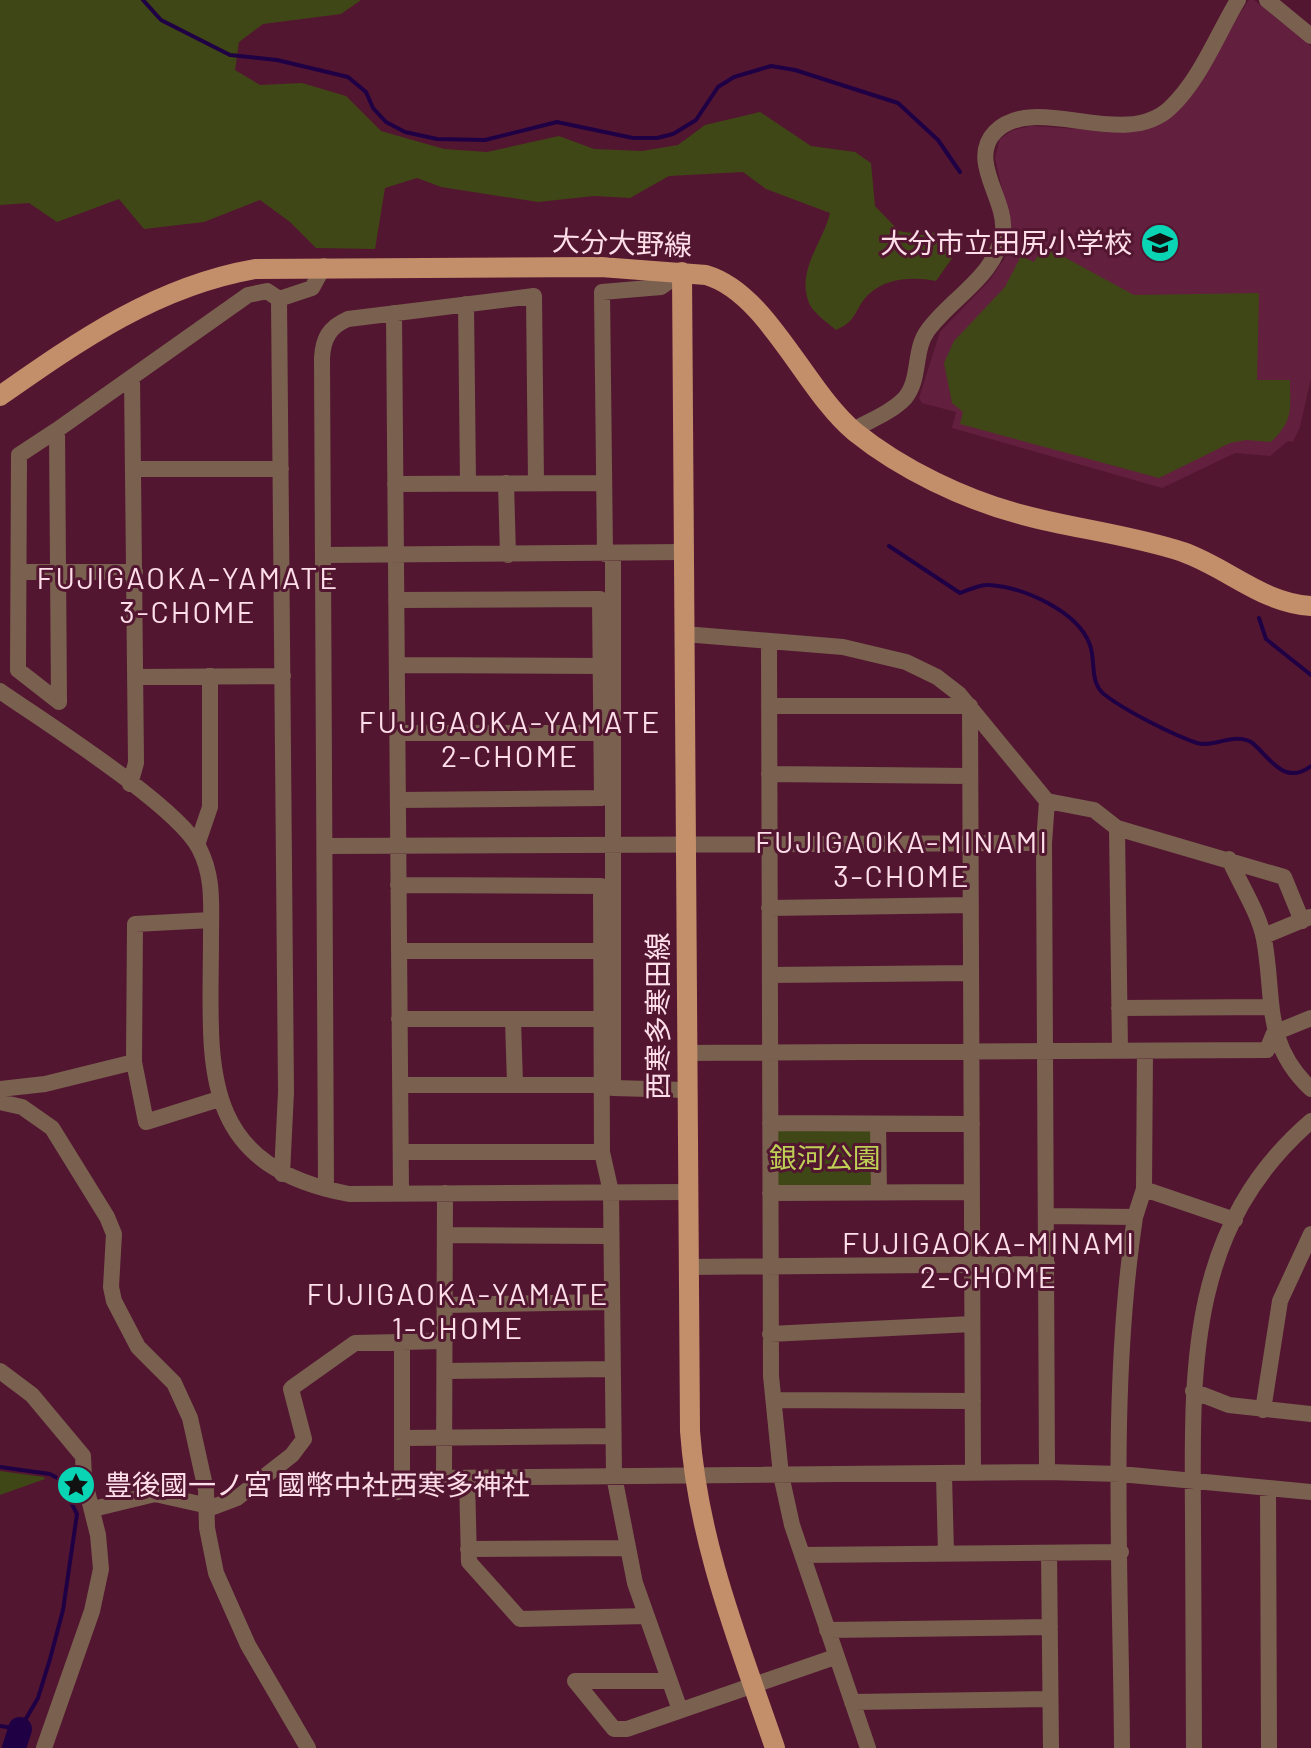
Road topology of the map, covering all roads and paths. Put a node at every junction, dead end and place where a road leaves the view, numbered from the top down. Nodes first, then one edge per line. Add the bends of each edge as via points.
1 (1238, 0) edge
2 (1267, 0) edge
3 (1311, 36) edge
4 (324, 266) junction
5 (682, 272) junction
6 (279, 299) junction
7 (466, 304) junction
8 (394, 313) junction
9 (132, 377) junction
10 (0, 396) edge
11 (57, 430) junction
12 (853, 430) junction
13 (134, 469) junction
14 (281, 469) junction
15 (468, 482) junction
16 (506, 483) junction
17 (536, 483) junction
18 (604, 483) junction
19 (395, 484) junction
20 (684, 552) junction
21 (609, 554) junction
22 (324, 555) junction
23 (508, 555) junction
24 (396, 556) junction
25 (58, 571) junction
26 (21, 572) junction
27 (135, 572) junction
28 (396, 600) junction
29 (1311, 606) edge
30 (684, 634) junction
31 (769, 642) junction
32 (397, 665) junction
33 (601, 666) junction
34 (210, 676) junction
35 (283, 676) junction
36 (135, 677) junction
37 (0, 691) edge
38 (769, 706) junction
39 (970, 706) junction
40 (397, 733) junction
41 (601, 733) junction
42 (769, 774) junction
43 (970, 776) junction
44 (130, 784) junction
45 (398, 800) junction
46 (1047, 801) junction
47 (1117, 828) junction
48 (1044, 843) junction
49 (971, 844) junction
50 (197, 845) junction
51 (398, 845) junction
52 (685, 845) junction
53 (769, 845) junction
54 (326, 846) junction
55 (613, 846) junction
56 (1229, 859) junction
57 (398, 885) junction
58 (971, 905) junction
59 (769, 908) junction
60 (1306, 919) edge
61 (211, 920) junction
62 (1264, 936) junction
63 (399, 951) junction
64 (602, 951) junction
65 (971, 973) junction
66 (770, 975) junction
67 (1270, 1007) junction
68 (1119, 1008) junction
69 (1311, 1018) edge
70 (399, 1019) junction
71 (601, 1019) junction
72 (513, 1020) junction
73 (1274, 1033) junction
74 (972, 1051) junction
75 (1045, 1051) junction
76 (1120, 1051) junction
77 (1145, 1051) junction
78 (686, 1053) junction
79 (770, 1053) junction
80 (134, 1062) junction
81 (515, 1084) junction
82 (400, 1085) junction
83 (602, 1085) junction
84 (0, 1089) edge
85 (1311, 1089) edge
86 (686, 1090) junction
87 (219, 1099) junction
88 (0, 1102) edge
89 (1311, 1121) edge
90 (770, 1123) junction
91 (878, 1124) junction
92 (972, 1124) junction
93 (401, 1152) junction
94 (602, 1152) junction
95 (282, 1174) junction
96 (326, 1189) junction
97 (1144, 1189) junction
98 (611, 1192) junction
99 (687, 1192) junction
100 (879, 1192) junction
101 (972, 1192) junction
102 (401, 1193) junction
103 (445, 1193) junction
104 (770, 1193) junction
105 (1048, 1216) junction
106 (1135, 1217) junction
107 (1235, 1220) junction
108 (1311, 1234) edge
109 (445, 1235) junction
110 (610, 1236) junction
111 (1047, 1264) junction
112 (972, 1265) junction
113 (770, 1266) junction
114 (687, 1267) junction
115 (610, 1302) junction
116 (445, 1305) junction
117 (972, 1324) junction
118 (770, 1334) junction
119 (445, 1341) junction
120 (402, 1342) junction
121 (610, 1369) junction
122 (0, 1371) edge
123 (445, 1371) junction
124 (1193, 1391) junction
125 (774, 1400) junction
126 (973, 1401) junction
127 (1263, 1410) junction
128 (1311, 1414) edge
129 (612, 1436) junction
130 (445, 1437) junction
131 (402, 1438) junction
132 (1047, 1472) junction
133 (973, 1473) junction
134 (1120, 1474) junction
135 (693, 1475) junction
136 (781, 1475) junction
137 (944, 1475) junction
138 (614, 1476) junction
139 (467, 1478) junction
140 (1193, 1481) junction
141 (1268, 1488) junction
142 (397, 1492) dead end
143 (1311, 1492) edge
144 (206, 1506) junction
145 (93, 1509) junction
146 (627, 1548) junction
147 (468, 1549) junction
148 (1121, 1552) junction
149 (946, 1553) junction
150 (1049, 1553) junction
151 (802, 1555) junction
152 (646, 1616) junction
153 (1050, 1627) junction
154 (827, 1630) junction
155 (835, 1657) junction
156 (668, 1681) junction
157 (753, 1685) junction
158 (1050, 1699) junction
159 (852, 1702) junction
160 (680, 1710) junction
161 (44, 1748) edge
162 (308, 1748) edge
163 (775, 1748) edge
164 (868, 1748) edge
165 (1051, 1748) edge
166 (1122, 1748) edge
167 (1194, 1748) edge
168 (1269, 1748) edge

1 - 12 street via 1183,94 1152,120 1109,124 1042,118 1007,123 994,133 986,148 986,165 1003,227 998,251 967,292 929,328 905,398
2 - 3 street
4 - 5 main road, 大分大野線
4 - 6 street via 312,288
4 - 10 main road, 大分大野線 via 255,269 179,289 106,324
5 - 12 main road, 大分大野線 via 722,279
5 - 18 street via 661,287 602,292
5 - 20 main road, 西寒多寒田線
6 - 9 street via 267,291 248,295
6 - 14 street
7 - 8 street
7 - 15 street
7 - 17 street via 534,296
8 - 19 street
8 - 22 street via 336,324 323,345
9 - 11 street
9 - 13 street
11 - 25 street
11 - 26 street via 19,455
12 - 29 main road, 大分大野線 via 971,497 1022,515 1181,552 1264,595
13 - 14 street
13 - 27 street
14 - 35 street
15 - 16 street
15 - 19 street
16 - 17 street
16 - 23 street
17 - 18 street
18 - 21 street
19 - 24 street
20 - 21 street
20 - 30 main road, 西寒多寒田線
21 - 23 street
21 - 55 street
22 - 24 street
22 - 54 street
23 - 24 street
24 - 28 street
25 - 26 street
25 - 26 street via 59,702 18,670
25 - 27 street
27 - 36 street
28 - 32 street
28 - 33 street via 600,599
30 - 31 street
30 - 52 main road, 西寒多寒田線
31 - 38 street
31 - 39 street via 843,647 906,662 937,677
32 - 33 street
32 - 40 street
33 - 41 street
34 - 35 street
34 - 36 street
34 - 50 street via 210,807
35 - 95 street
36 - 44 street via 136,763
37 - 44 street
38 - 39 street
38 - 42 street
39 - 43 street
39 - 46 street
40 - 41 street
40 - 45 street
41 - 45 street via 602,798
42 - 43 street
42 - 53 street
43 - 49 street
44 - 50 street via 183,826
45 - 51 street
46 - 47 street via 1094,810
46 - 48 street
47 - 56 street
47 - 68 street
48 - 49 street
48 - 75 street
49 - 53 street
49 - 58 street
50 - 61 street via 212,881
51 - 54 street
51 - 55 street
51 - 57 street
52 - 53 street
52 - 55 street
52 - 78 main road, 西寒多寒田線
53 - 59 street
54 - 96 street
55 - 86 street via 613,1088
56 - 60 street via 1284,877
56 - 62 street
57 - 63 street
57 - 64 street via 601,886
58 - 59 street
58 - 65 street
59 - 66 street
60 - 62 street
61 - 80 street via 135,924
61 - 87 street via 211,1059
62 - 67 street
63 - 64 street
63 - 70 street
64 - 71 street
65 - 66 street
65 - 74 street
66 - 79 street
67 - 68 street
67 - 73 street
68 - 76 street
69 - 73 street
70 - 72 street
70 - 82 street
71 - 72 street
71 - 83 street
72 - 81 street
73 - 77 street via 1267,1050
73 - 85 street via 1295,1074
74 - 75 street
74 - 79 street
74 - 92 street
75 - 76 street
75 - 105 street
76 - 77 street
77 - 97 street
78 - 79 street
78 - 86 main road, 西寒多寒田線
79 - 90 street
80 - 84 street
80 - 87 street via 146,1122
81 - 82 street
81 - 83 street
82 - 93 street
83 - 94 street
86 - 99 main road, 西寒多寒田線
87 - 95 street via 241,1138
88 - 144 street via 22,1107 52,1128 107,1217 114,1234 114,1301 138,1347 186,1402
89 - 107 street via 1270,1161
90 - 91 street
90 - 104 street
91 - 92 street
91 - 100 street
92 - 101 street
93 - 94 street
93 - 102 street
94 - 98 street
95 - 96 street
96 - 102 street
97 - 106 street
97 - 107 street
98 - 99 street
98 - 103 street
98 - 110 street
99 - 114 main road, 西寒多寒田線
100 - 101 street
100 - 104 street
101 - 112 street
102 - 103 street
103 - 109 street
104 - 113 street
105 - 106 street
105 - 111 street
106 - 134 street via 1125,1292
107 - 124 street via 1203,1303
108 - 127 street via 1280,1301
109 - 110 street
109 - 116 street
110 - 115 street
111 - 112 street
111 - 132 street
112 - 113 street
112 - 117 street
113 - 114 street
113 - 118 street
114 - 135 main road, 西寒多寒田線
115 - 116 street
115 - 121 street
116 - 119 street
117 - 118 street
117 - 126 street
118 - 125 street
119 - 120 street
119 - 123 street
120 - 131 street
120 - 144 street via 355,1343 293,1387 304,1435 297,1449 237,1498
121 - 123 street
121 - 129 street
122 - 145 street via 23,1386 77,1446 85,1461
123 - 130 street
124 - 127 street via 1229,1405
124 - 140 street
125 - 126 street
125 - 136 street
126 - 133 street
127 - 128 street
129 - 130 street
129 - 138 street
130 - 131 street
130 - 139 street via 444,1478
131 - 142 street
132 - 133 street
132 - 134 street
133 - 137 street
134 - 140 street
134 - 148 street
135 - 136 street
135 - 138 street
135 - 157 main road, 西寒多寒田線 via 716,1578
136 - 137 street
136 - 151 street
137 - 149 street
138 - 139 street
138 - 146 street
139 - 147 street
140 - 141 street
140 - 167 street
141 - 143 street
141 - 168 street
144 - 145 street via 155,1494
144 - 162 street via 216,1573 248,1645
145 - 161 street via 99,1581
146 - 147 street
146 - 152 street
147 - 152 street via 469,1562 520,1619
148 - 150 street
148 - 166 street
149 - 150 street
149 - 151 street
150 - 153 street
151 - 154 street
152 - 156 street
153 - 154 street
153 - 158 street
154 - 155 street
155 - 157 street
155 - 159 street
156 - 160 street
156 - 160 street via 575,1681 614,1729
157 - 160 street
157 - 163 main road, 西寒多寒田線
158 - 159 street
158 - 165 street
159 - 164 street

